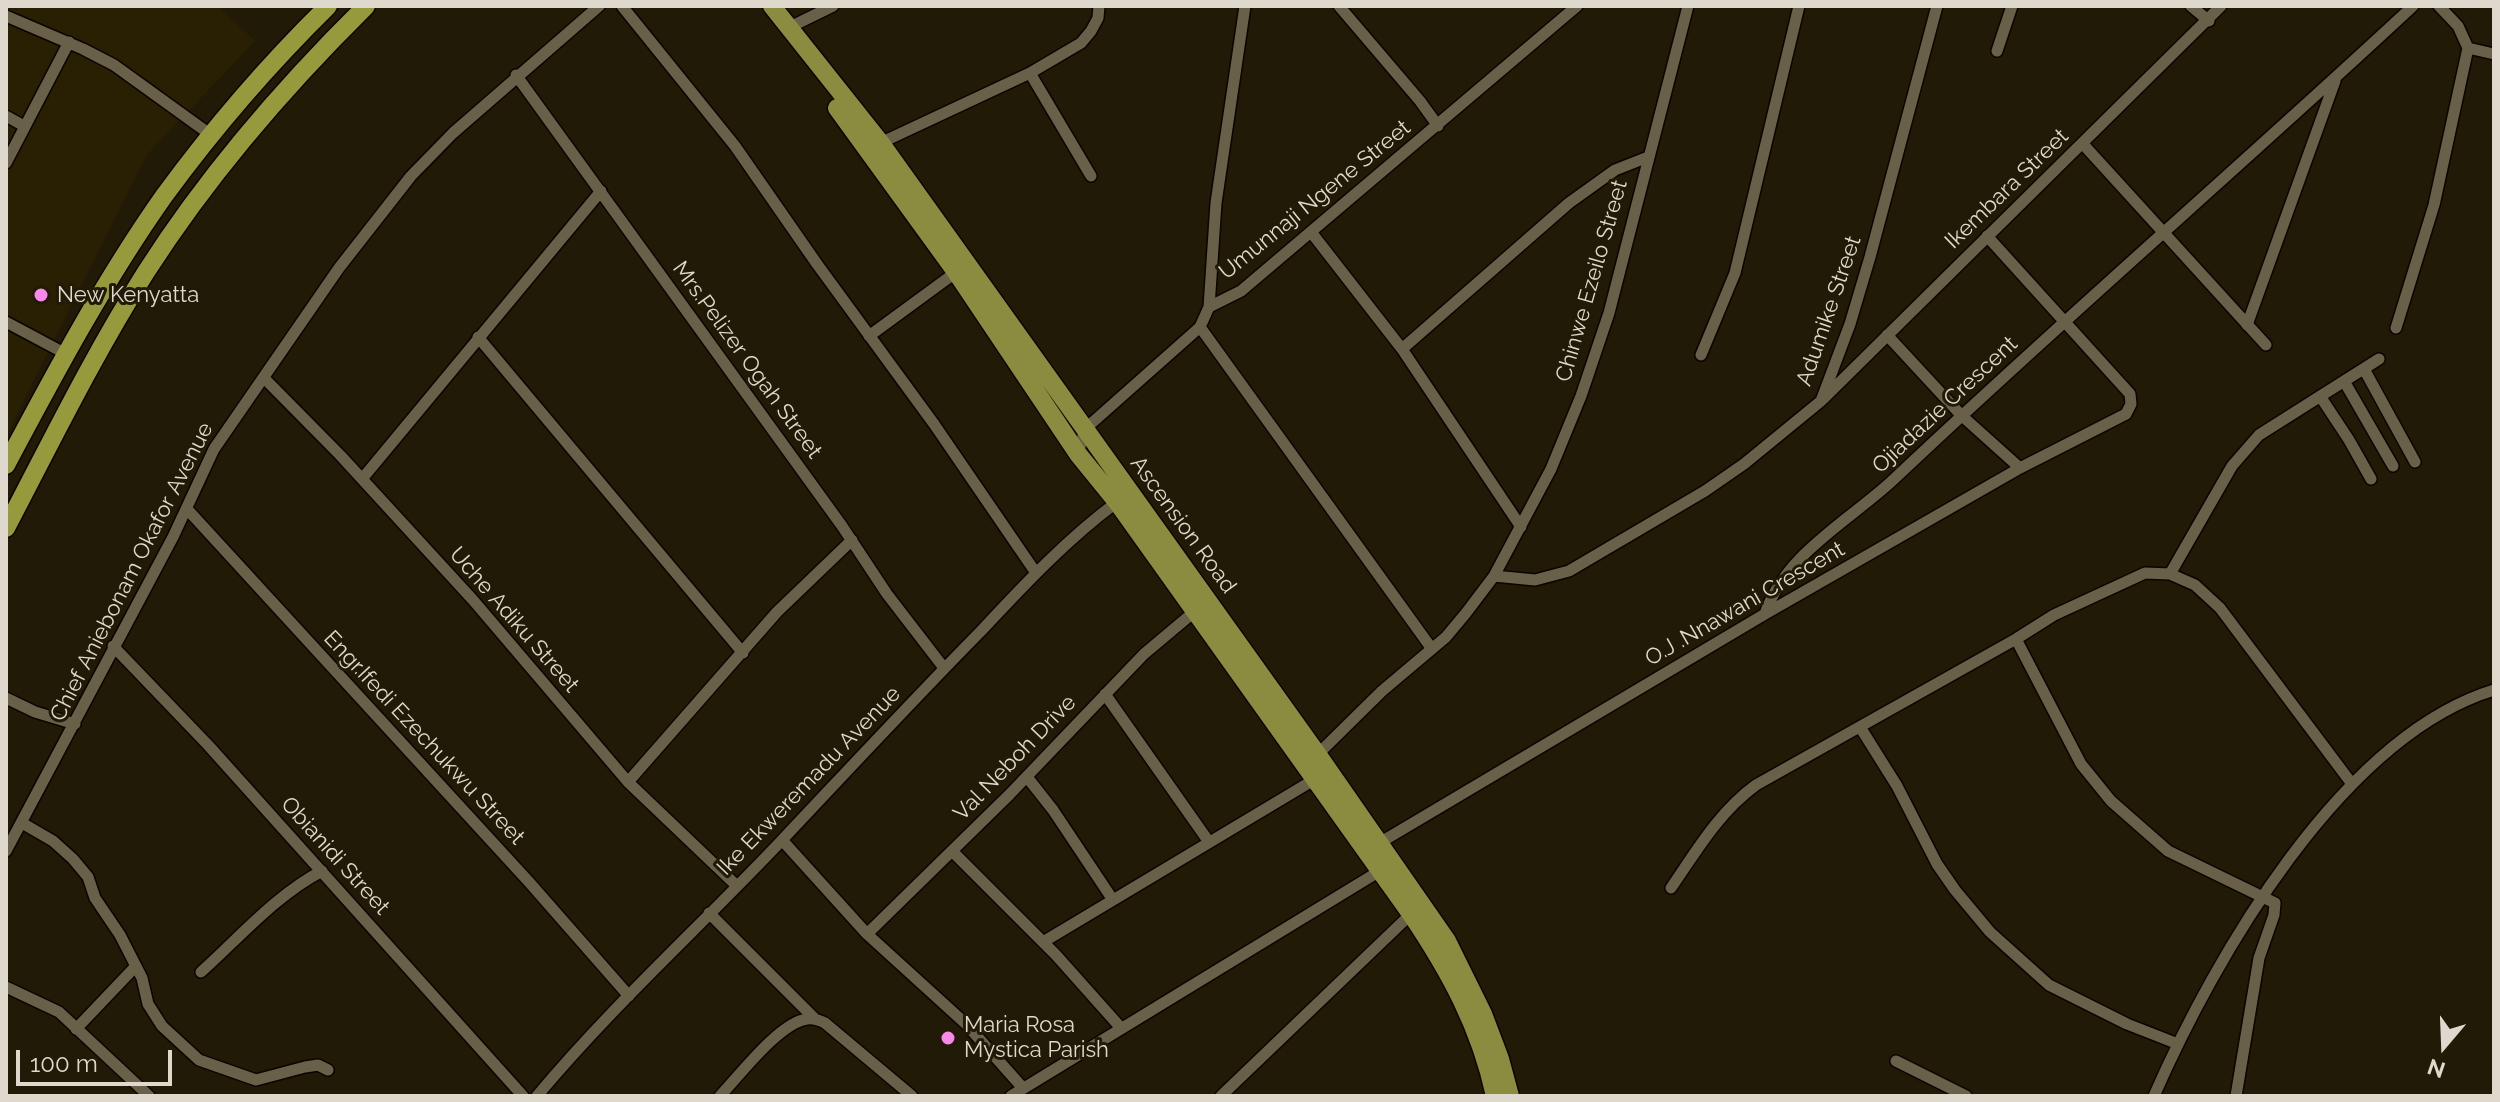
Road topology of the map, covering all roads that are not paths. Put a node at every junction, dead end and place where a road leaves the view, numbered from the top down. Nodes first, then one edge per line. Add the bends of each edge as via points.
1 (328, 6) edge
2 (366, 6) edge
3 (599, 6) edge
4 (622, 6) edge
5 (761, 6) edge
6 (772, 6) edge
7 (833, 6) edge
8 (1099, 6) edge
9 (1245, 6) edge
10 (1339, 6) edge
11 (1577, 6) edge
12 (1688, 6) edge
13 (1799, 6) edge
14 (1937, 6) edge
15 (2012, 6) edge
16 (2191, 6) edge
17 (2221, 6) edge
18 (2413, 6) edge
19 (2439, 6) edge
20 (6, 16) edge
21 (2209, 21) junction
22 (788, 28) junction
23 (69, 42) junction
24 (2468, 48) junction
25 (1997, 51) dead end
26 (2494, 54) edge
27 (1030, 73) junction
28 (516, 75) junction
29 (2336, 78) junction
30 (6, 116) edge
31 (24, 126) junction
32 (1438, 126) junction
33 (211, 135) junction
34 (2082, 143) junction
35 (875, 146) junction
36 (1648, 157) junction
37 (6, 163) edge
38 (1091, 176) dead end
39 (601, 191) junction
40 (1311, 232) junction
41 (2164, 233) junction
42 (1987, 236) junction
43 (961, 268) junction
44 (1209, 307) junction
45 (6, 322) edge
46 (2064, 323) junction
47 (2247, 325) junction
48 (1200, 327) junction
49 (2396, 328) dead end
50 (1887, 335) junction
51 (869, 336) junction
52 (478, 337) junction
53 (2266, 345) dead end
54 (1402, 349) junction
55 (66, 354) junction
56 (1701, 355) dead end
57 (2379, 359) dead end
58 (2364, 369) junction
59 (264, 378) junction
60 (2344, 381) junction
61 (2320, 396) junction
62 (1821, 401) junction
63 (1961, 415) junction
64 (1085, 429) junction
65 (1078, 454) junction
66 (2415, 462) dead end
67 (6, 465) edge
68 (2393, 466) dead end
69 (2020, 468) junction
70 (362, 479) junction
71 (2371, 479) dead end
72 (1117, 502) junction
73 (187, 509) junction
74 (1521, 527) junction
75 (6, 528) edge
76 (852, 540) junction
77 (1036, 573) junction
78 (2170, 574) junction
79 (1494, 576) junction
80 (1194, 612) junction
81 (1765, 614) junction
82 (2016, 639) junction
83 (113, 646) junction
84 (1432, 649) junction
85 (743, 653) junction
86 (944, 668) junction
87 (2494, 690) edge
88 (1105, 694) junction
89 (6, 698) edge
90 (75, 724) junction
91 (1860, 727) junction
92 (1316, 768) junction
93 (1027, 777) junction
94 (628, 782) junction
95 (2352, 784) junction
96 (22, 823) junction
97 (782, 840) junction
98 (1209, 842) junction
99 (1372, 847) junction
100 (6, 851) edge
101 (952, 851) junction
102 (1387, 867) junction
103 (322, 871) junction
104 (737, 886) junction
105 (1671, 888) dead end
106 (2264, 897) junction
107 (1113, 900) junction
108 (709, 913) junction
109 (1411, 914) junction
110 (2242, 928) junction
111 (867, 934) junction
112 (2266, 937) junction
113 (1043, 942) junction
114 (135, 967) junction
115 (201, 972) dead end
116 (6, 987) edge
117 (629, 996) junction
118 (815, 1019) junction
119 (1121, 1028) junction
120 (76, 1029) junction
121 (2178, 1044) junction
122 (1896, 1061) dead end
123 (328, 1070) dead end
124 (1022, 1087) junction
125 (723, 1095) edge
126 (2238, 1095) edge
127 (149, 1096) edge
128 (523, 1096) edge
129 (537, 1096) edge
130 (912, 1096) edge
131 (1011, 1096) edge
132 (1221, 1096) edge
133 (1495, 1096) edge
134 (1510, 1096) edge
135 (1966, 1096) edge
136 (2154, 1096) edge

1 - 33 highway
2 - 75 highway via 308,64 195,200 145,273
3 - 28 street, Chief Aniebonam Okafor Avenue
4 - 51 street via 735,146
5 - 35 main road, Ascension Road
6 - 22 main road, Ascension Road
7 - 22 street
8 - 27 street via 1098,18 1081,43
9 - 44 street via 1216,203
10 - 32 street
11 - 32 street, Umunnaji Ngene Street
12 - 36 street, Chinwe Ezeilo Street
13 - 56 street via 1735,273
14 - 62 street, Adumike Street via 1870,257
15 - 25 street
16 - 21 street
17 - 21 street, Ikembara Street
18 - 29 street, Ojiadazie Crescent
19 - 24 street via 2458,26
20 - 23 street
21 - 34 street, Ikembara Street
22 - 35 main road, Ascension Road
23 - 31 street
23 - 33 street via 114,65
24 - 26 street
24 - 49 street via 2434,205
27 - 35 street
27 - 38 street
28 - 39 street, Mrs.Pelizer Ogah Street
28 - 59 street, Chief Aniebonam Okafor Avenue via 392,199
29 - 41 street, Ojiadazie Crescent
29 - 47 street
30 - 31 street
31 - 37 street
32 - 40 street, Umunnaji Ngene Street
33 - 55 highway via 124,257
34 - 41 street
34 - 42 street, Ikembara Street
35 - 43 main road, Ascension Road
36 - 54 street via 1615,170 1569,203
36 - 74 street, Chinwe Ezeilo Street via 1586,382
39 - 52 street
39 - 76 street, Mrs.Pelizer Ogah Street
40 - 44 street, Umunnaji Ngene Street via 1241,291
40 - 54 street
41 - 46 street, Ojiadazie Crescent
41 - 47 street
42 - 46 street
42 - 50 street, Ikembara Street
43 - 51 street
43 - 64 main road, Ascension Road
43 - 65 main road, Ascension Road
44 - 48 street, Umunnaji Ngene Street
45 - 55 street
46 - 63 street, Ojiadazie Crescent
46 - 69 street, O.J .Nnawani Crescent via 2130,394 2131,404 2126,414
47 - 53 street
48 - 64 street, Umunnaji Ngene Street
48 - 84 street
50 - 62 street, Ikembara Street
50 - 63 street
51 - 77 street
52 - 70 street
52 - 85 street
54 - 74 street
55 - 67 highway
57 - 58 street
58 - 60 street
58 - 66 street
59 - 70 street, Uche Adiku Street
59 - 73 street, Chief Aniebonam Okafor Avenue via 214,449
60 - 61 street
60 - 68 street
61 - 71 street
61 - 78 street via 2259,435 2243,452
62 - 79 street, Adumike Street via 1705,491 1569,571 1535,580
63 - 69 street
63 - 81 street, Ojiadazie Crescent via 1881,491 1820,539 1774,592
64 - 65 street
64 - 92 main road, Ascension Road
65 - 72 main road, Ascension Road
69 - 81 street, O.J .Nnawani Crescent
70 - 94 street, Uche Adiku Street
72 - 77 street, Ike Ekweremadu Avenue
72 - 80 main road, Ascension Road
73 - 83 street, Chief Aniebonam Okafor Avenue
73 - 117 street, Engr.Ifedi Ezechukwu Street
74 - 79 street, Chinwe Ezeilo Street
76 - 85 street
76 - 86 street, Mrs.Pelizer Ogah Street
77 - 86 street, Ike Ekweremadu Avenue
78 - 82 street via 2145,573 2054,615
78 - 95 street via 2195,585 2220,608
79 - 84 street, Chinwe Ezeilo Street
80 - 88 street, Val Neboh Drive
80 - 92 main road, Ascension Road
81 - 99 street, O.J .Nnawani Crescent
82 - 91 street
82 - 106 street via 2081,764 2111,801 2168,851
83 - 90 street, Chief Aniebonam Okafor Avenue
83 - 103 street, Obianidi Street
84 - 92 street, Chinwe Ezeilo Street via 1382,691
85 - 94 street
86 - 97 street, Ike Ekweremadu Avenue
87 - 95 street via 2444,710 2389,749
88 - 93 street, Val Neboh Drive
88 - 98 street
89 - 90 street
90 - 96 street, Chief Aniebonam Okafor Avenue
91 - 105 street via 1735,800
91 - 121 street via 1937,864 1990,932 2049,985
92 - 98 street, Chinwe Ezeilo Street
92 - 99 main road, Ascension Road
93 - 101 street, Val Neboh Drive
93 - 107 street
94 - 104 street, Uche Adiku Street
95 - 106 street
96 - 100 street, Chief Aniebonam Okafor Avenue
96 - 114 street via 53,841 88,877
97 - 104 street, Ike Ekweremadu Avenue
97 - 111 street
98 - 107 street, Chinwe Ezeilo Street
99 - 102 main road, Ascension Road
101 - 111 street, Val Neboh Drive
101 - 113 street
102 - 109 main road, Ascension Road
102 - 119 street
102 - 134 main road, Ascension Road via 1447,941 1468,979
103 - 115 street via 276,904
103 - 128 street, Obianidi Street
104 - 108 street, Ike Ekweremadu Avenue
106 - 110 street
106 - 112 street via 2276,907
107 - 113 street, Chinwe Ezeilo Street
108 - 117 street, Ike Ekweremadu Avenue
108 - 118 street
109 - 132 street
109 - 133 main road, Ascension Road via 1470,1014
110 - 112 street via 2253,926
110 - 121 street
111 - 124 street via 966,1024
112 - 126 street
113 - 119 street
114 - 120 street
114 - 123 street via 162,1026 199,1060 256,1080 318,1065
116 - 120 street via 59,1012
117 - 129 street, Ike Ekweremadu Avenue
118 - 125 street via 784,1029
118 - 130 street
119 - 124 street
120 - 127 street
121 - 136 street
122 - 135 street
124 - 131 street

